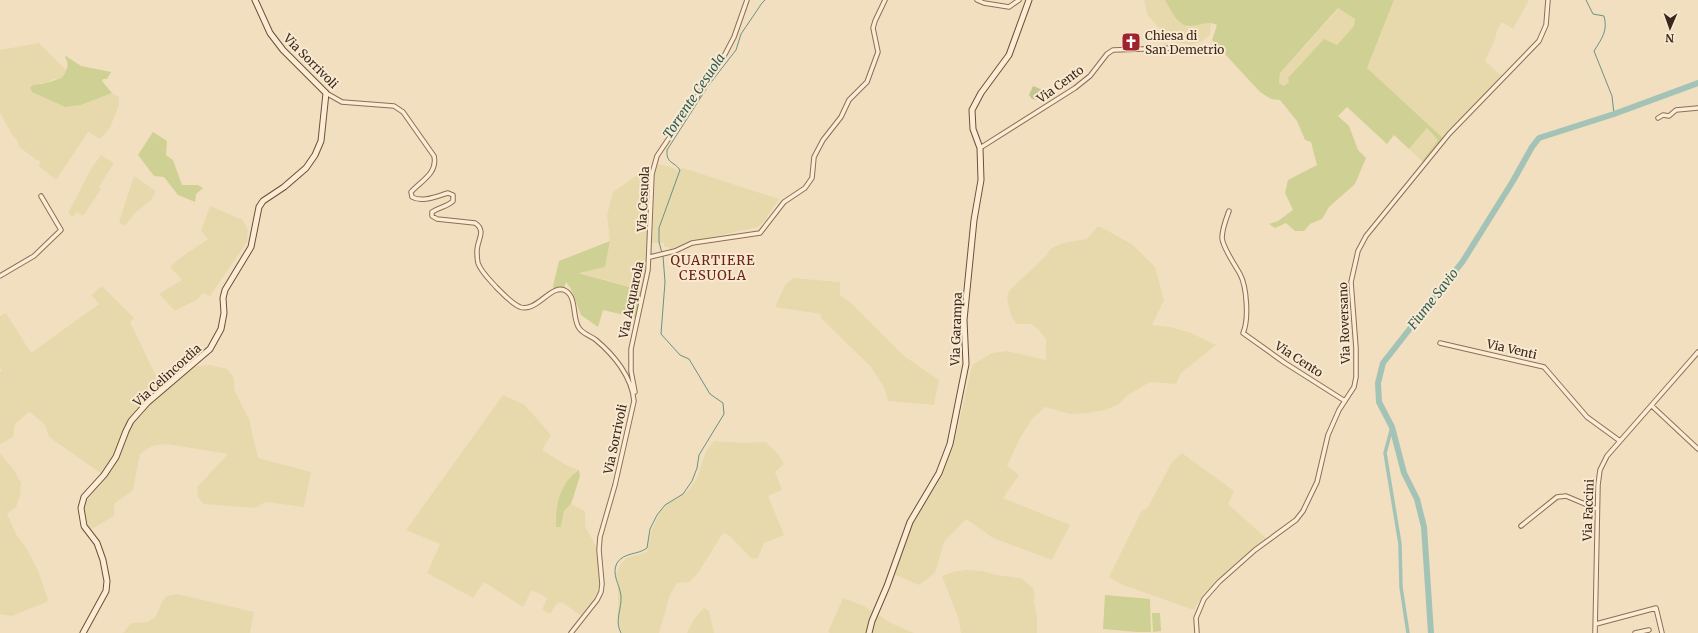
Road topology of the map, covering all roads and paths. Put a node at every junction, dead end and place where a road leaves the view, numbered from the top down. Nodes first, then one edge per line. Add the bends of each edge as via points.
1 (255, 0) edge
2 (747, 0) edge
3 (885, 0) edge
4 (977, 0) edge
5 (1019, 0) edge
6 (1029, 0) edge
7 (1548, 0) edge
8 (1175, 48) dead end
9 (326, 93) junction
10 (1698, 108) edge
11 (1658, 118) dead end
12 (980, 148) junction
13 (41, 196) dead end
14 (1229, 211) dead end
15 (650, 257) junction
16 (0, 276) edge
17 (1440, 343) dead end
18 (1698, 352) edge
19 (634, 401) junction
20 (1345, 401) junction
21 (1652, 406) junction
22 (1620, 441) junction
23 (1698, 449) edge
24 (1597, 509) junction
25 (1522, 526) dead end
26 (1596, 624) junction
27 (1649, 630) dead end
28 (83, 633) edge
29 (571, 633) edge
30 (869, 633) edge
31 (1196, 633) edge
32 (1595, 633) edge
33 (1635, 633) edge
34 (1662, 633) edge

1 - 9 street, Via Sorrivoli via 270,33 283,50
2 - 15 street, Via Cesuola via 734,37 722,58 657,156 652,174
3 - 15 street, Via Acquarola via 874,21 878,52 867,82 849,100 841,117 823,140 814,157 812,178 804,188 784,202 760,233 692,243
4 - 5 street via 1009,7
6 - 12 street, Via Garampa via 1009,55 981,93 972,110 973,129
7 - 20 street, Via Roversano via 1546,25 1539,41 1449,134 1366,236 1358,251 1351,282 1356,377 1354,387
8 - 12 street, Via Cento via 1113,50 1090,76 1075,88
9 - 19 street, Via Sorrivoli via 342,102 394,106 403,112 436,162 434,170 411,192 412,197 422,200 448,193 452,195 453,201 448,206 432,212 432,216 480,226 482,232 476,250 479,264 487,278 518,306 531,307 554,291 567,292 572,299 580,330 596,341 614,359 629,380
9 - 28 street, Via Celincordia via 321,141 316,155 306,168 284,188 267,197 259,207 251,247 225,290 221,329 210,349 148,402 131,421 104,476 84,497 81,508 84,526 97,543 108,581 106,591
10 - 11 street via 1676,110 1669,116 1663,115
12 - 30 street, Via Garampa via 981,180 974,220 964,320 966,364 950,444 938,473 910,522
13 - 16 street via 61,230 34,256
14 - 20 street, Via Cento via 1222,239 1241,276 1246,323 1243,333
15 - 19 street, Via Acquarola via 631,349
17 - 22 street, Via Venti via 1544,367 1588,417
18 - 21 street, Via Faccini
19 - 29 street, Via Sorrivoli via 600,537 600,592 597,600
20 - 31 street, Via Roversano via 1328,435 1317,482 1303,511 1296,520 1255,550 1219,582 1204,599 1196,618
21 - 22 street, Via Faccini
21 - 23 street
22 - 24 street, Via Faccini via 1607,456 1600,470
24 - 25 street via 1566,496 1557,497
24 - 26 street, Via Faccini
26 - 32 street, Via Faccini
26 - 34 street via 1656,608
27 - 33 street

